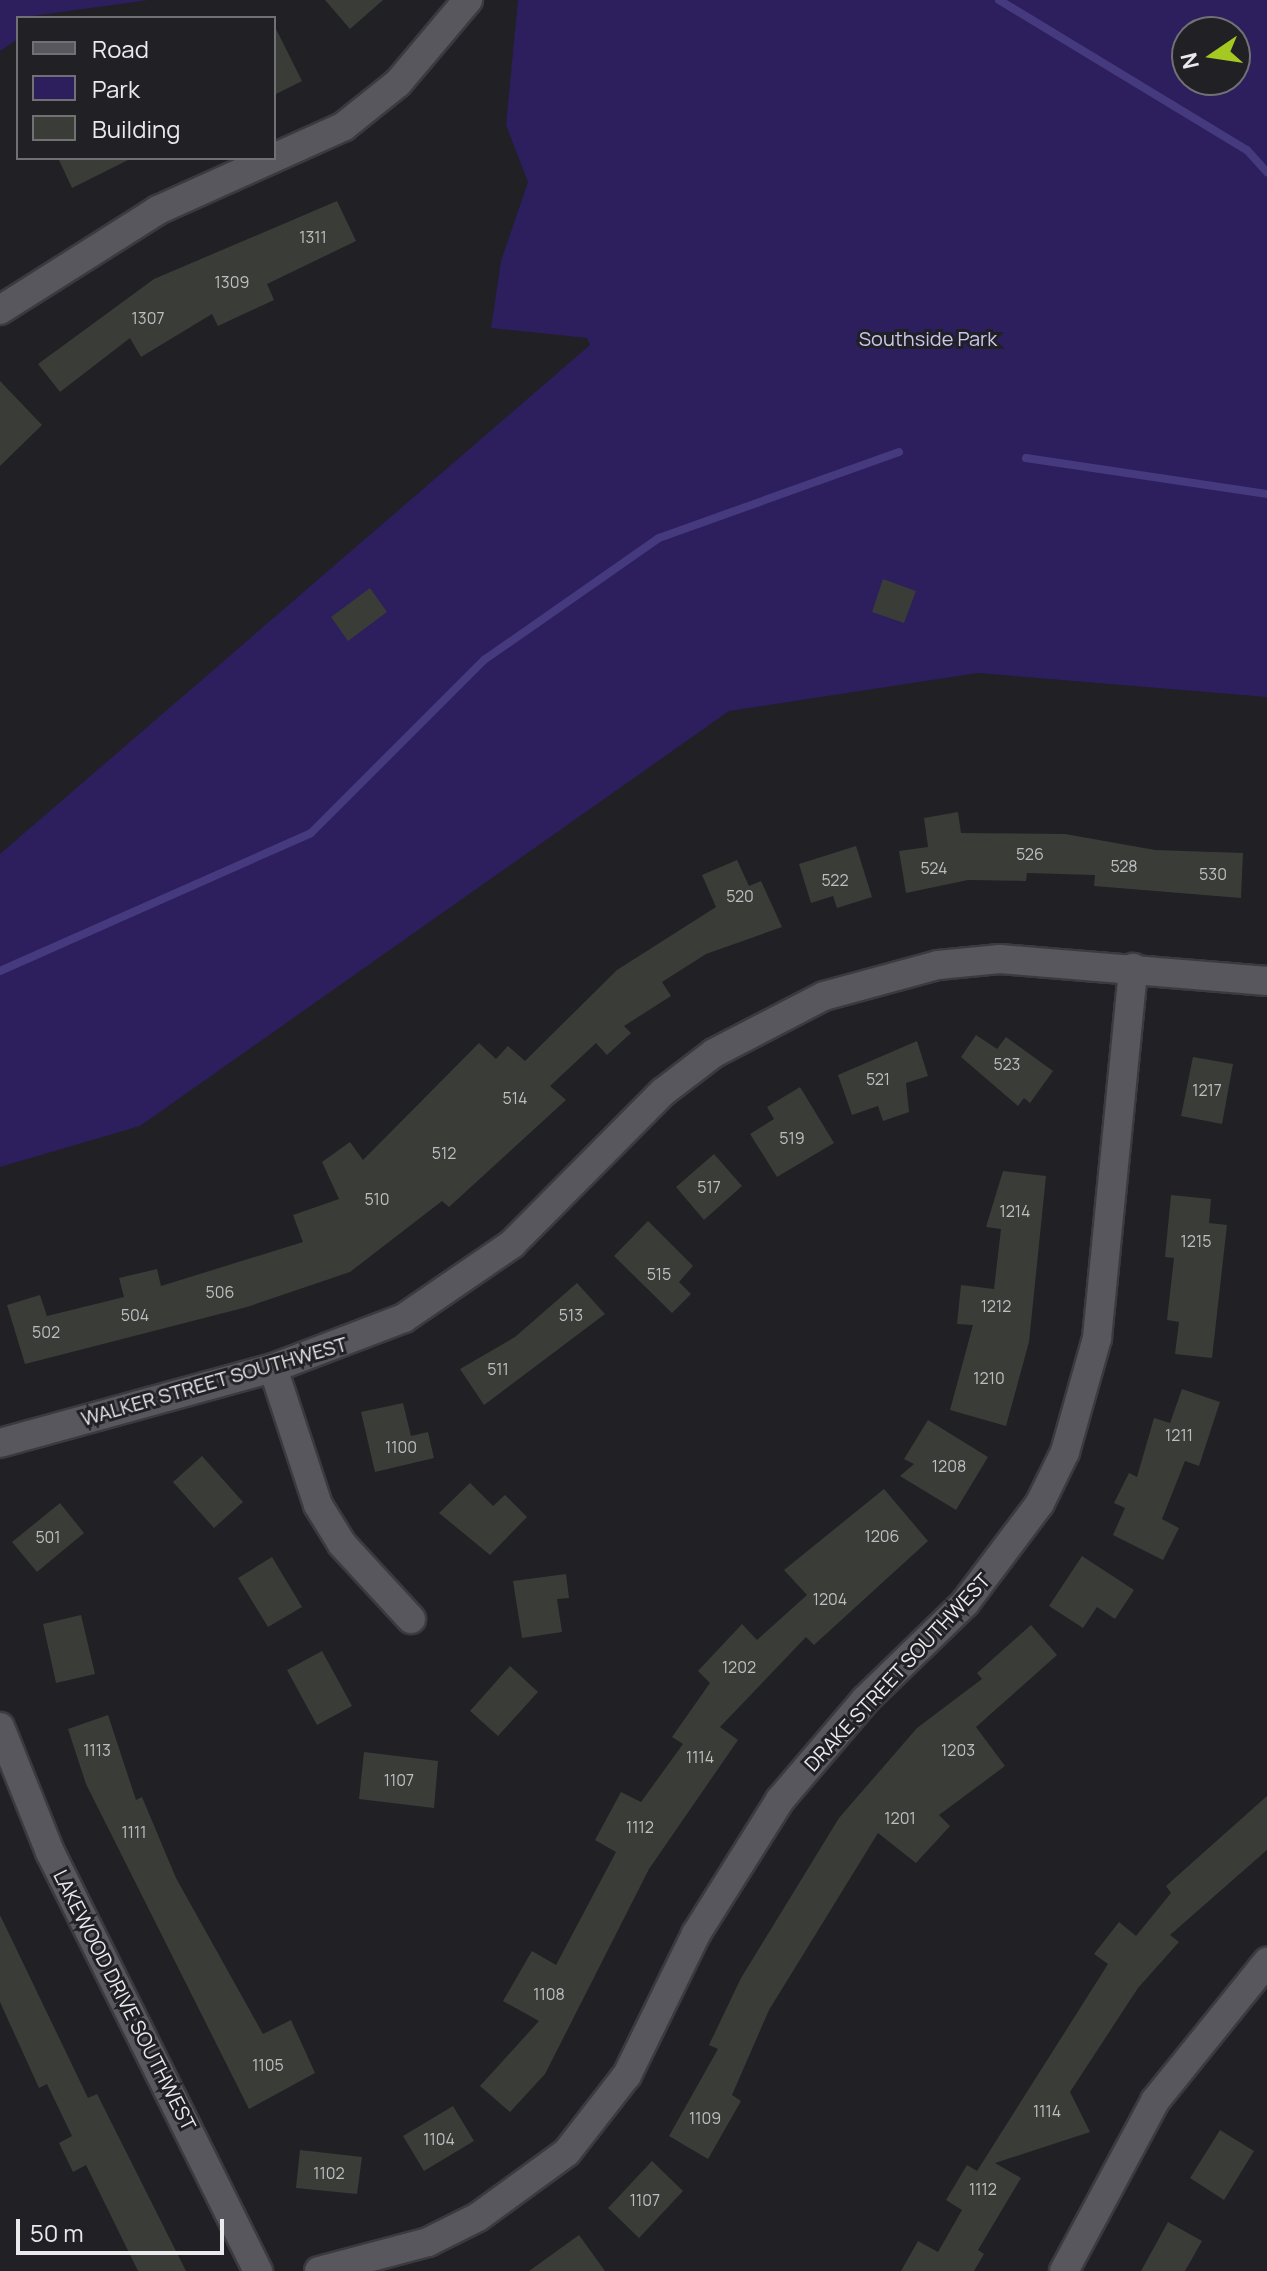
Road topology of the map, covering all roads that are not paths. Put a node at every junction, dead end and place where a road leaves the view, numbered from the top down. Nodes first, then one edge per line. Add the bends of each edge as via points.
1 (468, 0) edge
2 (276, 158) edge
3 (271, 160) edge
4 (0, 310) edge
5 (1133, 968) junction
6 (1267, 981) edge
7 (273, 1368) junction
8 (0, 1443) edge
9 (411, 1619) dead end
10 (0, 1727) edge
11 (1267, 1962) edge
12 (258, 2271) edge
13 (319, 2271) edge
14 (1064, 2271) edge

1 - 2 street via 398,83 343,127
3 - 4 street via 134,223
5 - 6 street, WALKER STREET SOUTHWEST
5 - 7 street, WALKER STREET SOUTHWEST via 1000,959 938,965 824,996 767,1021 663,1092 525,1233 460,1284 340,1347
5 - 13 street, DRAKE STREET SOUTHWEST via 1097,1338 1065,1452 1040,1503 965,1603 865,1700 780,1800 696,1934 627,2075 567,2152 478,2217 428,2242
7 - 8 street, WALKER STREET SOUTHWEST
7 - 9 street via 318,1505 342,1544
10 - 12 street, LAKEWOOD DRIVE SOUTHWEST via 50,1852
11 - 14 street via 1155,2101

